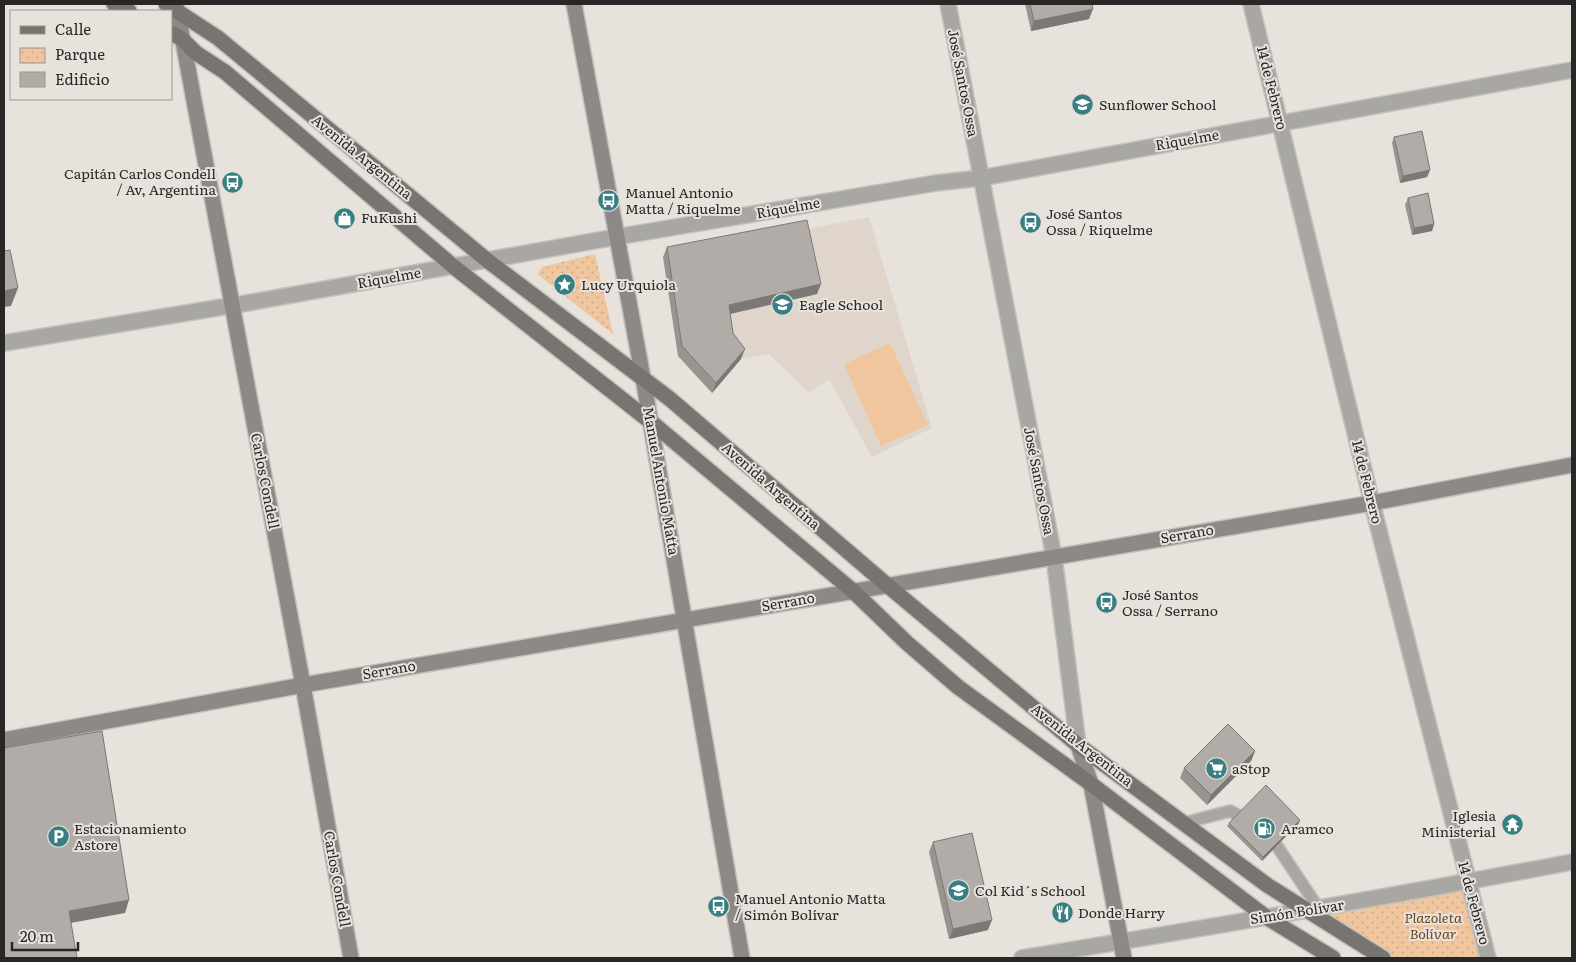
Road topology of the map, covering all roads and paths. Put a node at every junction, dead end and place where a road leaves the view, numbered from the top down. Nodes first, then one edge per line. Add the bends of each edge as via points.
1 (114, 4) edge
2 (574, 4) edge
3 (948, 4) edge
4 (1251, 4) edge
5 (173, 6) edge
6 (126, 10) edge
7 (177, 36) edge
8 (1572, 70) edge
9 (1280, 124) junction
10 (981, 178) junction
11 (616, 237) junction
12 (488, 261) junction
13 (454, 267) junction
14 (232, 306) junction
15 (4, 343) edge
16 (643, 378) junction
17 (651, 422) junction
18 (1572, 465) edge
19 (1372, 503) junction
20 (1054, 557) junction
21 (887, 585) junction
22 (853, 591) junction
23 (684, 620) junction
24 (303, 685) junction
25 (4, 740) edge
26 (1078, 745) junction
27 (1091, 784) junction
28 (1238, 815) edge
29 (1184, 823) junction
30 (1277, 846) edge
31 (1572, 862) edge
32 (1468, 882) junction
33 (1313, 909) junction
34 (1266, 917) junction
35 (1120, 942) junction
36 (351, 958) edge
37 (742, 958) edge
38 (1022, 958) edge
39 (1124, 958) edge
40 (1333, 958) edge
41 (1383, 958) edge
42 (1488, 958) edge

1 - 6 main road
2 - 11 street, Manuel Antonio Matta
3 - 10 street, José Santos Ossa
4 - 9 street, 14 de Febrero
5 - 7 street, Carlos Condell
5 - 12 main road, Avenida Argentina via 218,38
7 - 13 main road, Avenida Argentina
7 - 14 street, Carlos Condell
8 - 9 street, Riquelme
9 - 10 street, Riquelme
9 - 19 street, 14 de Febrero
10 - 11 street, Riquelme
10 - 20 street, José Santos Ossa
11 - 12 street, Riquelme
11 - 16 street, Manuel Antonio Matta
12 - 13 street, Riquelme
12 - 16 main road, Avenida Argentina
13 - 14 street, Riquelme
13 - 17 main road, Avenida Argentina
14 - 15 street, Riquelme
14 - 24 street, Carlos Condell
16 - 17 street, Manuel Antonio Matta
16 - 21 main road, Avenida Argentina
17 - 22 main road, Avenida Argentina
17 - 23 street, Manuel Antonio Matta
18 - 19 street, Serrano
19 - 20 street, Serrano
19 - 32 street, 14 de Febrero
20 - 21 street, Serrano
20 - 26 street, José Santos Ossa
21 - 22 street, Serrano
21 - 26 main road, Avenida Argentina
22 - 23 street, Serrano
22 - 27 main road, Avenida Argentina via 958,686
23 - 24 street, Serrano
23 - 37 street, Manuel Antonio Matta
24 - 25 street, Serrano
24 - 36 street, Carlos Condell
26 - 27 street, José Santos Ossa
26 - 29 main road, Avenida Argentina
27 - 34 main road, Avenida Argentina
27 - 35 street, José Santos Ossa
28 - 29 lane via 1230,811
29 - 33 main road, Avenida Argentina via 1267,885
30 - 33 lane
31 - 32 street, Simón Bolívar
32 - 33 street, Simón Bolívar
32 - 42 street, 14 de Febrero
33 - 34 street, Simón Bolívar
33 - 41 main road, Avenida Argentina
34 - 35 street, Simón Bolívar
34 - 40 main road, Avenida Argentina
35 - 38 street, Simón Bolívar
35 - 39 street, José Santos Ossa

